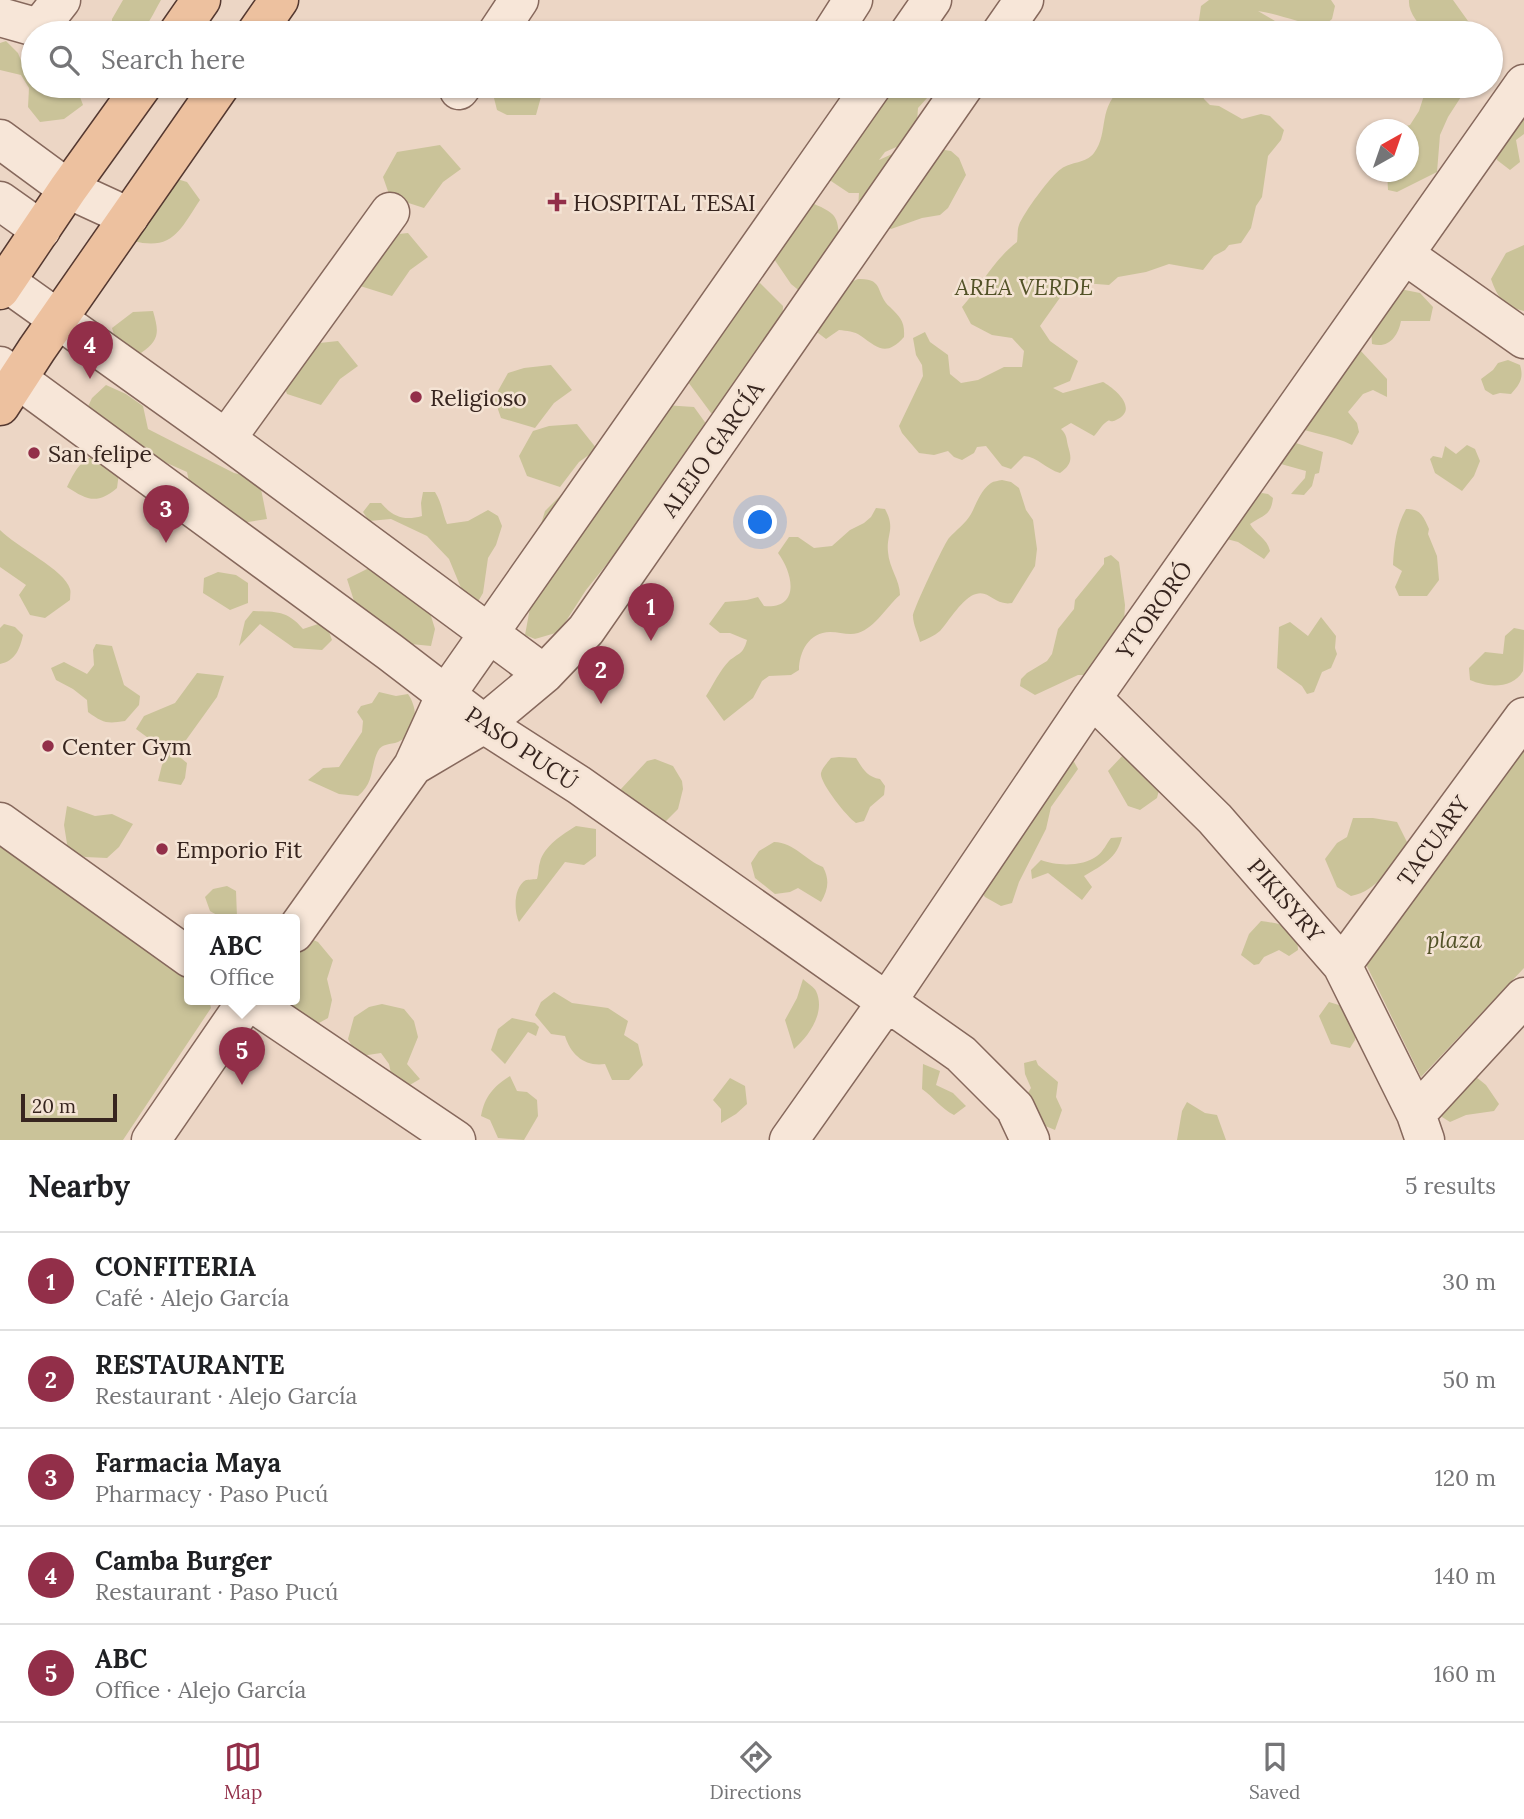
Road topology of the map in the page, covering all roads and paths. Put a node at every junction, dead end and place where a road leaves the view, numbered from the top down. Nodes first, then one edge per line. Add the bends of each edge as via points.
1 (201, 0) edge
2 (279, 0) edge
3 (519, 0) edge
4 (853, 0) edge
5 (932, 0) edge
6 (1024, 0) edge
7 (0, 17) edge
8 (48, 21) edge
9 (186, 21) edge
10 (264, 21) edge
11 (505, 21) edge
12 (840, 21) edge
13 (917, 21) edge
14 (1009, 21) edge
15 (1524, 84) edge
16 (125, 98) edge
17 (212, 98) edge
18 (864, 98) edge
19 (956, 98) edge
20 (0, 139) edge
21 (68, 189) junction
22 (0, 201) edge
23 (390, 212) dead end
24 (129, 218) junction
25 (41, 230) junction
26 (1405, 255) junction
27 (3, 286) edge
28 (58, 321) junction
29 (1524, 339) edge
30 (6, 383) edge
31 (226, 439) junction
32 (487, 635) junction
33 (544, 674) junction
34 (445, 696) junction
35 (1092, 698) junction
36 (1524, 718) edge
37 (484, 724) junction
38 (413, 766) junction
39 (0, 822) edge
40 (300, 926) edge
41 (184, 954) edge
42 (1342, 965) junction
43 (1524, 997) edge
44 (887, 1000) junction
45 (243, 1005) edge
46 (256, 1005) edge
47 (1420, 1127) edge
48 (152, 1140) edge
49 (457, 1140) edge
50 (789, 1140) edge
51 (1030, 1140) edge

1 - 9 main road
2 - 10 main road
3 - 11 street
4 - 12 street
5 - 13 street
6 - 14 street
7 - 8 street
15 - 26 street, YTORORÓ
16 - 21 main road
17 - 24 main road
18 - 32 street, ALEJO GARCÍA
19 - 33 street, ALEJO GARCÍA via 586,630
20 - 21 street
21 - 24 street
21 - 25 main road
22 - 25 street
23 - 31 street
24 - 28 main road
25 - 27 main road
26 - 29 street
26 - 35 street, YTORORÓ
27 - 28 street
28 - 30 main road
28 - 31 street
30 - 34 street, PASO PUCÚ via 390,652
31 - 32 street
32 - 33 street
32 - 34 street, ALEJO GARCÍA
33 - 37 street, ALEJO GARCÍA
34 - 37 street, PASO PUCÚ
34 - 38 street, ALEJO GARCÍA
35 - 42 street, PIKISYRY via 1215,819
35 - 44 street, YTORORÓ
36 - 42 street, TACUARY
37 - 38 street, ALEJO GARCÍA
37 - 44 street, PASO PUCÚ
38 - 40 street, ALEJO GARCÍA
39 - 41 street
42 - 47 street, PIKISYRY
43 - 47 street
44 - 50 street, YTORORÓ
44 - 51 street, PASO PUCÚ via 961,1054 1015,1108
45 - 48 street
46 - 49 street

